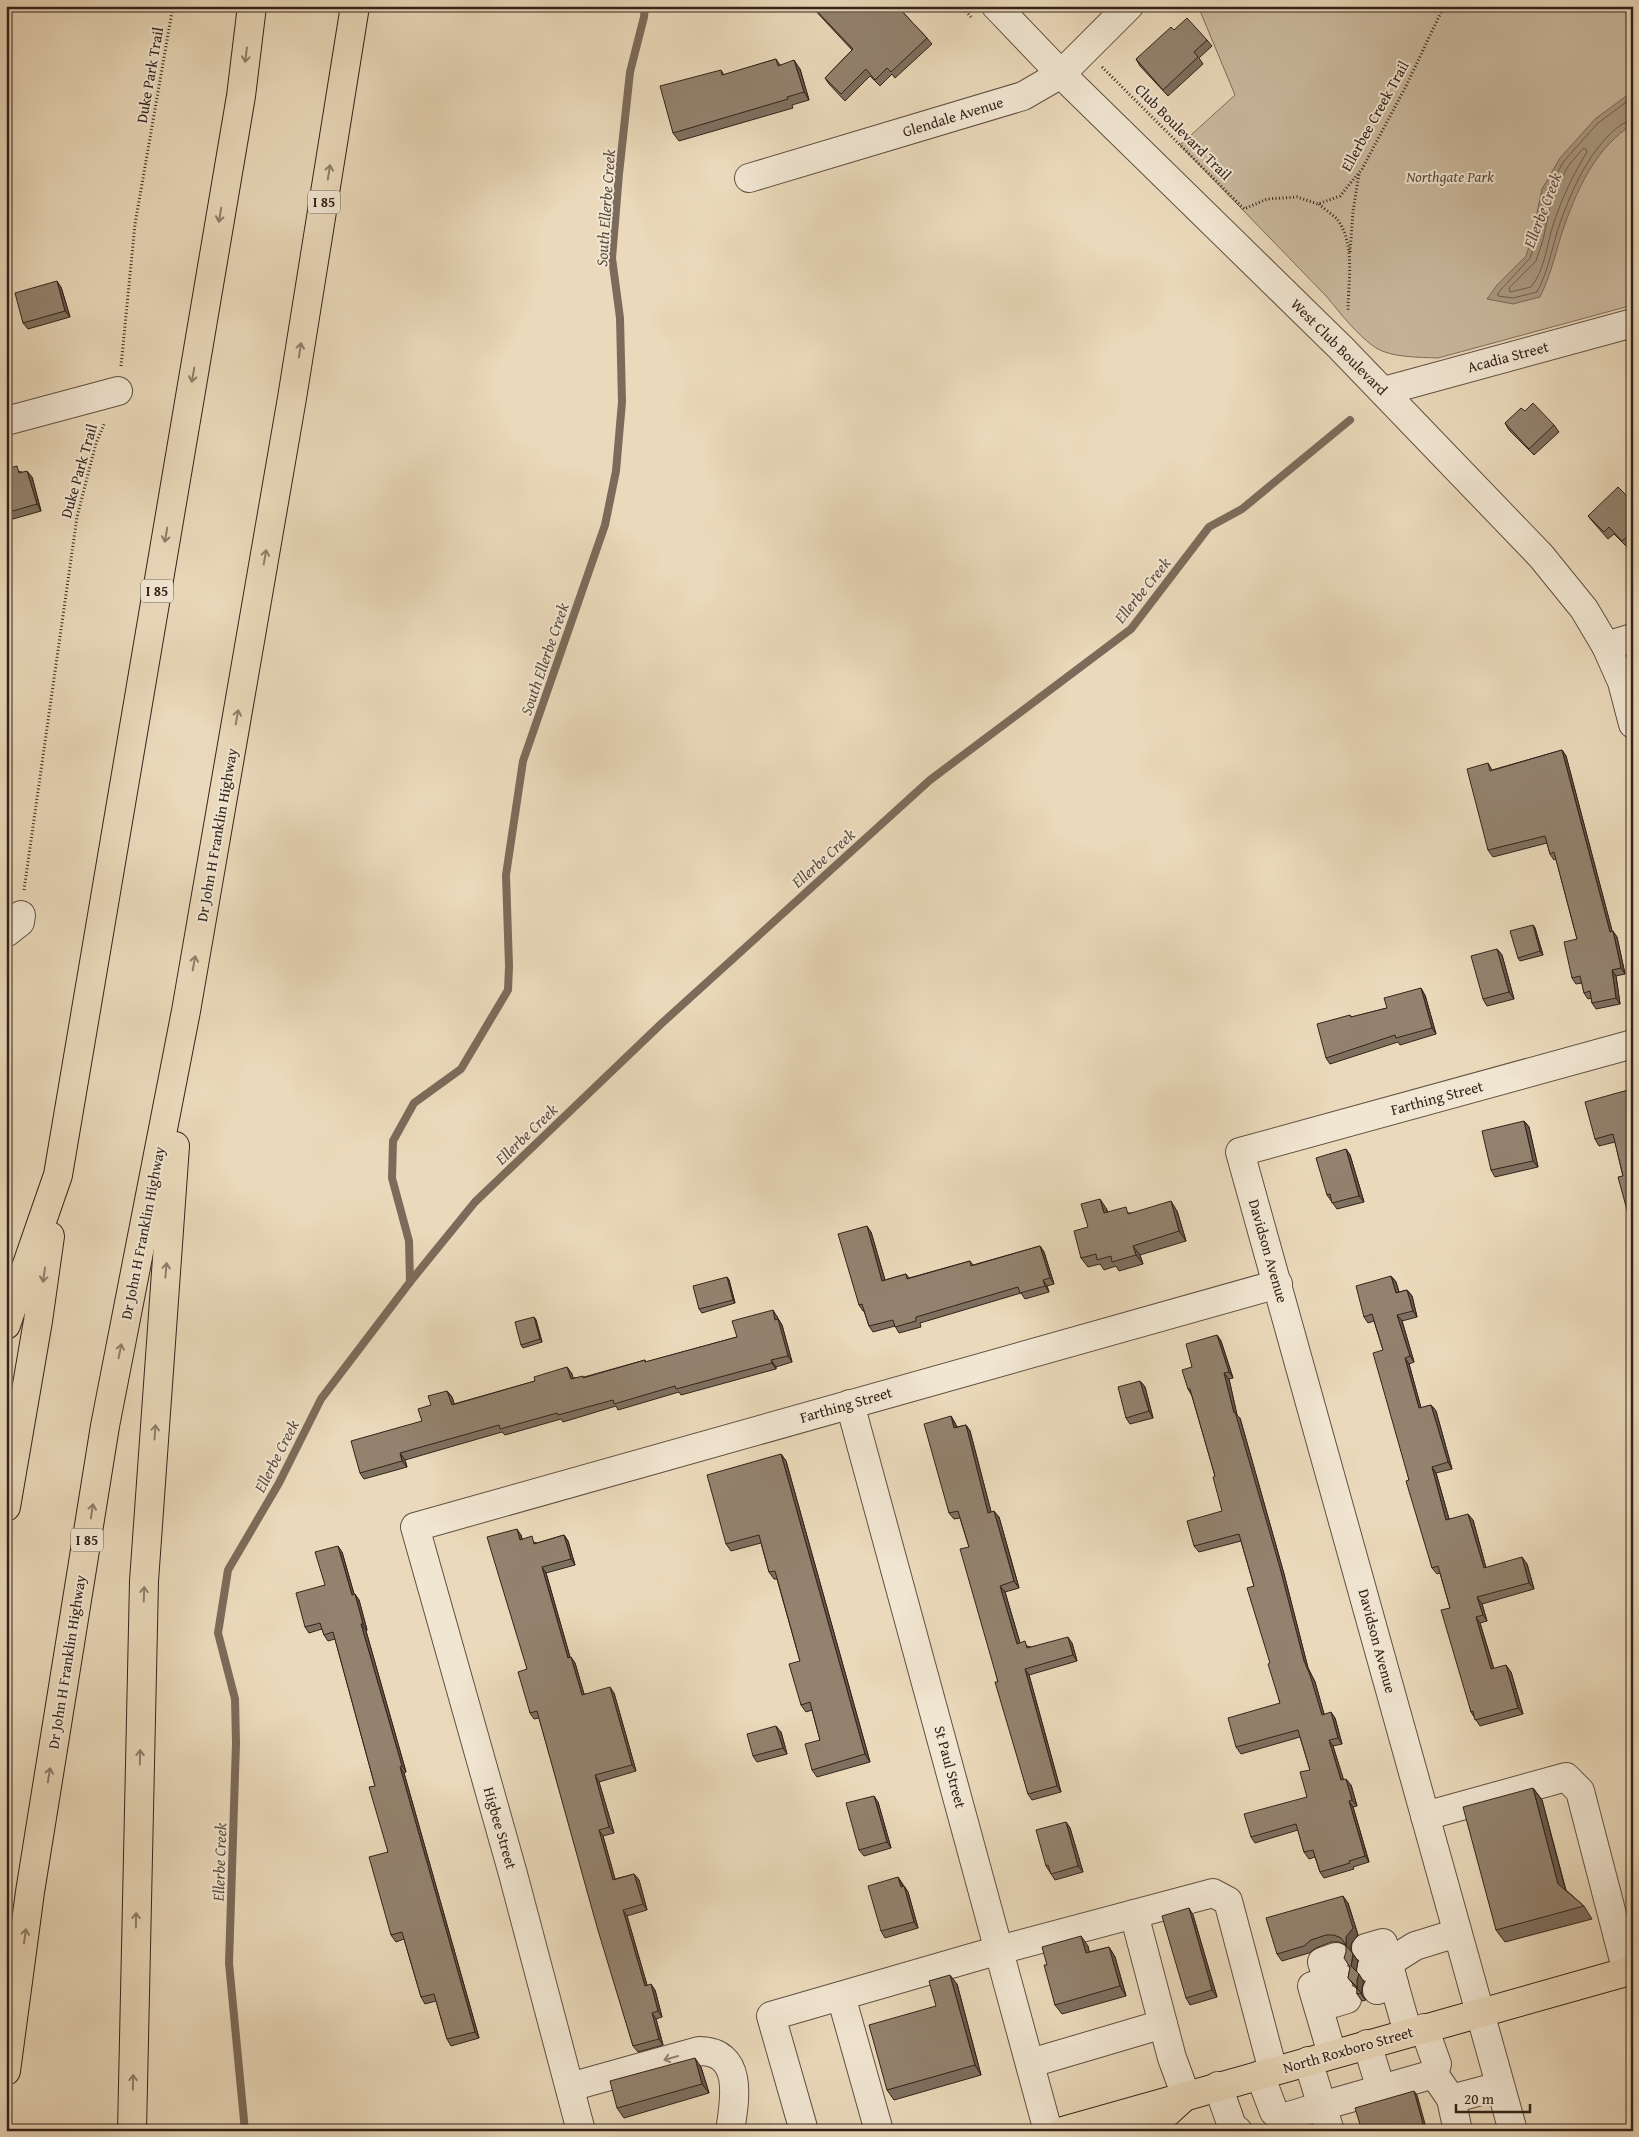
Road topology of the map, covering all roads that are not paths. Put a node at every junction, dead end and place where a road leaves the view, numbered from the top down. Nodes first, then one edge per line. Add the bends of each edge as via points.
1 (252, 6) edge
2 (355, 6) edge
3 (996, 6) edge
4 (1129, 6) edge
5 (1061, 74) junction
6 (749, 178) dead end
7 (1633, 323) edge
8 (118, 391) road end
9 (1384, 392) junction
10 (6, 421) edge
11 (1633, 638) edge
12 (1606, 646) junction
13 (1633, 724) edge
14 (186, 1011) junction
15 (1633, 1044) edge
16 (1240, 1152) joint
17 (58, 1175) junction
18 (1278, 1284) junction
19 (6, 1325) edge
20 (850, 1404) junction
21 (6, 1507) edge
22 (415, 1527) joint
23 (1425, 1816) junction
24 (1134, 1914) junction
25 (1457, 1933) junction
26 (999, 1950) junction
27 (1630, 1971) edge
28 (1338, 1979) dead end
29 (841, 1996) junction
30 (1479, 2013) junction
31 (1163, 2024) junction
32 (1416, 2030) junction
33 (1367, 2044) junction
34 (1320, 2058) junction
35 (1031, 2063) junction
36 (6, 2071) edge
37 (1266, 2073) junction
38 (1434, 2074) junction
39 (1218, 2086) junction
40 (1500, 2086) junction
41 (570, 2087) junction
42 (1381, 2089) junction
43 (1451, 2099) junction
44 (1168, 2118) edge
45 (1326, 2118) edge
46 (132, 2131) edge
47 (582, 2131) edge
48 (730, 2131) edge
49 (804, 2131) edge
50 (879, 2131) edge
51 (1048, 2131) edge
52 (1063, 2131) edge
53 (1238, 2131) edge
54 (1458, 2131) edge
55 (1513, 2131) edge

1 -> 17 main road, I 85 via 241,96
14 -> 2 main road, Dr John H Franklin Highway / I 85 via 292,398
3 - 5 street, West Club Boulevard
4 - 5 street, Glendale Avenue
5 - 6 street, Glendale Avenue via 1023,96
5 - 9 street, West Club Boulevard
7 - 9 street, Acadia Street
8 - 10 street
9 - 12 street, West Club Boulevard via 1541,556 1584,609
11 - 12 street
12 - 13 street, West Club Boulevard via 1622,682
36 -> 14 main road, Dr John H Franklin Highway / I 85 via 30,1892 106,1426
46 -> 14 main road via 144,1581
15 - 16 street, Farthing Street
16 - 18 street, Davidson Avenue
17 - 19 main road
17 -> 21 main road, I 85 via 38,1321
18 - 20 street, Farthing Street
18 - 23 street, Davidson Avenue
20 - 22 street, Farthing Street
20 - 26 street, St Paul Street
22 - 41 street, Higbee Street
23 - 25 street, Davidson Avenue
23 - 27 street via 1566,1777 1580,1791
24 - 26 street
24 - 31 street
24 - 37 street via 1213,1893 1228,1901
25 - 30 street, Davidson Avenue
25 - 32 street via 1415,1946 1379,1971
26 - 29 street
26 - 35 street, St Paul Street
27 - 30 main road, North Roxboro Street
28 - 34 street via 1312,1986
29 - 49 street via 771,2016
29 - 50 street
30 - 32 main road, North Roxboro Street
30 - 40 street, Davidson Avenue
31 - 35 street
31 - 44 street via 1172,2058
32 - 33 main road, North Roxboro Street
32 - 38 street via 1437,2064
33 - 34 main road, North Roxboro Street
33 - 42 street
34 - 37 main road, North Roxboro Street
34 - 45 street
35 - 51 street, St Paul Street
37 - 39 main road, North Roxboro Street
37 - 45 street via 1274,2112 1282,2118
38 - 42 street
38 - 43 street
39 - 44 main road, North Roxboro Street
39 - 53 street via 1232,2126
40 - 43 street
40 - 55 street, Davidson Avenue
41 - 47 street, Higbee Street
48 -> 41 street via 734,2083 728,2065 718,2054 699,2050
42 - 45 street
43 - 54 street
44 - 52 main road, North Roxboro Street

